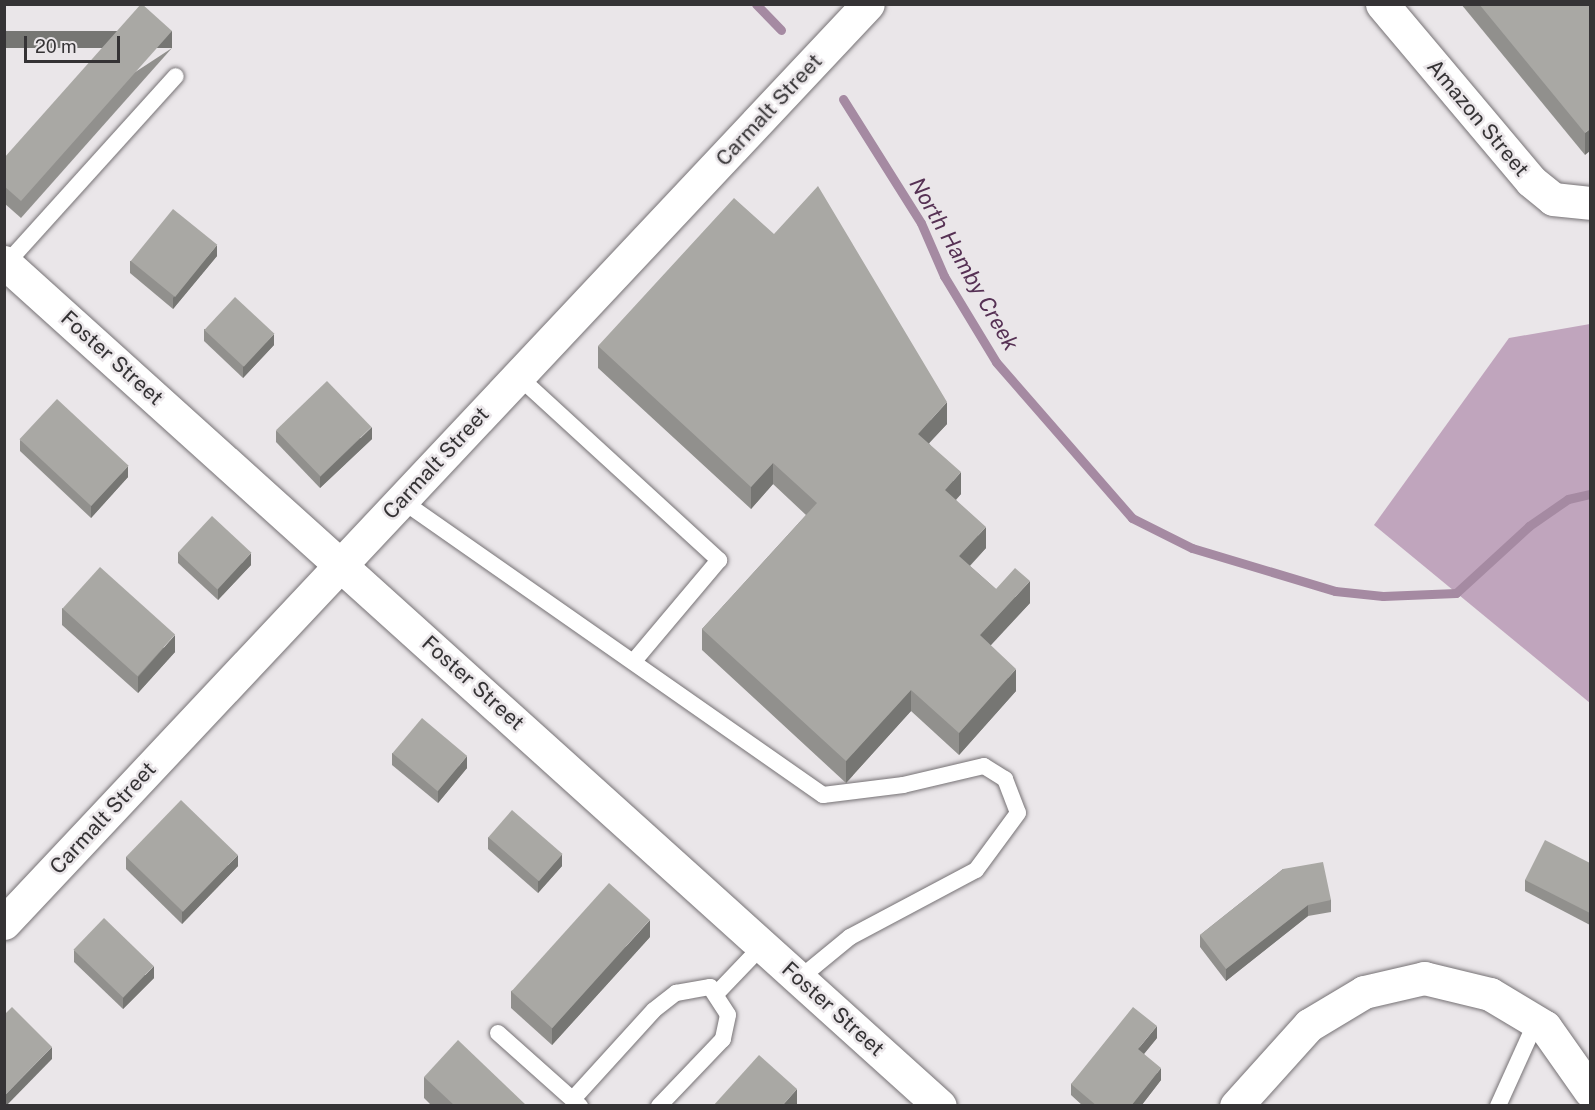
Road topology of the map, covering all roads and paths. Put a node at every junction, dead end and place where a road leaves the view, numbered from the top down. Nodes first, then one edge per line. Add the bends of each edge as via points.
1 (868, 4) edge
2 (1382, 4) edge
3 (176, 76) dead end
4 (1590, 203) edge
5 (5, 263) edge
6 (518, 376) junction
7 (401, 500) junction
8 (341, 563) junction
9 (633, 662) junction
10 (4, 923) edge
11 (763, 945) junction
12 (800, 978) junction
13 (717, 992) junction
14 (1536, 1023) junction
15 (498, 1033) dead end
16 (1590, 1091) edge
17 (576, 1102) edge
18 (659, 1106) edge
19 (940, 1106) edge
20 (1236, 1106) edge
21 (1498, 1106) edge

1 - 6 street, Carmalt Street
2 - 4 street, Amazon Street via 1531,181 1553,199
3 - 5 lane
5 - 8 street, Foster Street
6 - 7 street, Carmalt Street
6 - 9 lane via 719,560
7 - 8 street, Carmalt Street
7 - 9 lane
8 - 10 street, Carmalt Street
8 - 11 street, Foster Street
9 - 12 lane via 823,795 903,785 984,766 1005,779 1018,813 976,870 850,937
11 - 12 street, Foster Street
11 - 13 lane
12 - 19 street, Foster Street
13 - 17 lane via 698,986 676,993
13 - 18 lane via 728,1015 723,1039
14 - 16 street
14 - 20 street via 1490,994 1424,978 1364,992 1309,1025
14 - 21 lane
15 - 17 lane

